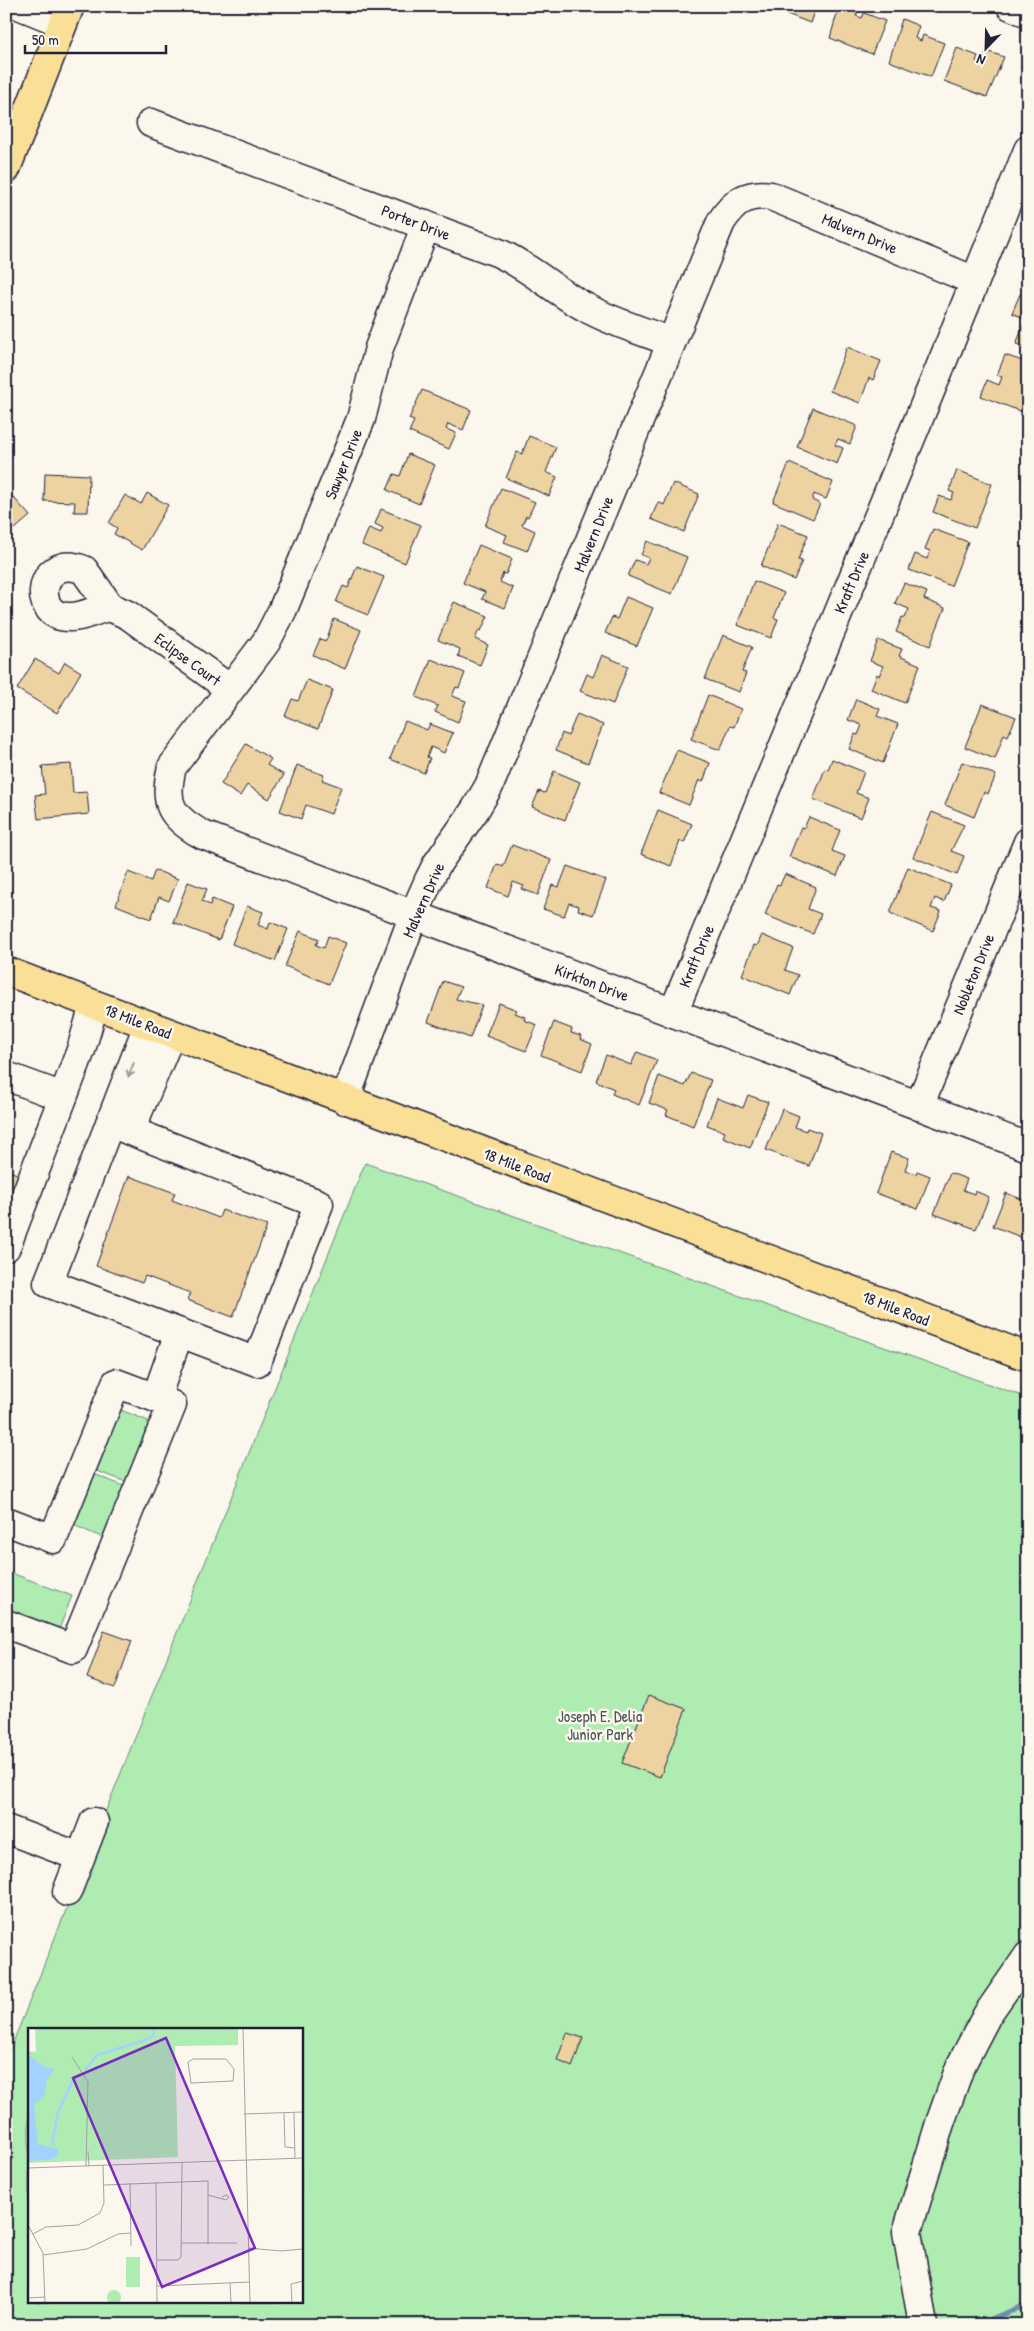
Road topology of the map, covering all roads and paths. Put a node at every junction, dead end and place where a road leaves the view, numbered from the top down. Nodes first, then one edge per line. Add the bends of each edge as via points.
1 (21, 6) edge
2 (1010, 6) edge
3 (1028, 13) edge
4 (67, 15) edge
5 (151, 123) dead end
6 (1028, 150) edge
7 (6, 169) edge
8 (426, 225) junction
9 (975, 280) junction
10 (671, 342) junction
11 (110, 607) dead end
12 (230, 689) junction
13 (168, 802) joint
14 (1028, 842) edge
15 (414, 914) junction
16 (6, 971) edge
17 (94, 1005) junction
18 (672, 1013) junction
19 (159, 1029) junction
20 (6, 1076) edge
21 (63, 1097) junction
22 (345, 1100) junction
23 (919, 1106) junction
24 (120, 1127) junction
25 (1028, 1147) edge
26 (6, 1247) edge
27 (179, 1333) junction
28 (1028, 1357) edge
29 (156, 1398) junction
30 (6, 1521) edge
31 (6, 1624) edge
32 (94, 1822) dead end
33 (6, 1829) edge
34 (80, 1857) junction
35 (67, 1892) dead end
36 (1028, 1956) edge
37 (923, 2325) edge

1 - 4 street
2 - 3 street
4 - 7 main road
5 - 8 street, Porter Drive
6 - 9 street, Kraft Drive
8 - 10 street, Porter Drive via 517,261 564,296 588,309
8 - 12 street, Sawyer Drive via 379,348 361,419 283,608 266,642
9 - 10 street, Malvern Drive via 771,196 746,196 734,204 721,222
9 - 18 street, Kraft Drive
10 - 15 street, Malvern Drive via 489,786 437,864
11 - 12 street, Eclipse Court via 128,615
12 - 13 street, Eclipse Court via 172,766
13 - 15 street, Kirkton Drive via 177,817 204,834
14 - 23 street, Nobleton Drive
15 - 18 street, Kirkton Drive
15 - 22 street, Malvern Drive
16 - 17 main road, 18 Mile Road
17 - 19 main road, 18 Mile Road
17 - 21 street
18 - 23 street, Kirkton Drive
19 - 22 main road, 18 Mile Road
19 - 24 street
20 - 21 street
21 - 26 street
22 - 28 main road, 18 Mile Road
23 - 25 street, Kirkton Drive
24 - 27 street via 48,1283
24 - 27 street via 319,1204 257,1362
27 - 29 street
29 - 30 street via 116,1383 53,1539
29 - 31 street via 172,1405 73,1649
32 - 34 street
33 - 34 street
34 - 35 street
36 - 37 street via 987,2015 960,2067 907,2232

